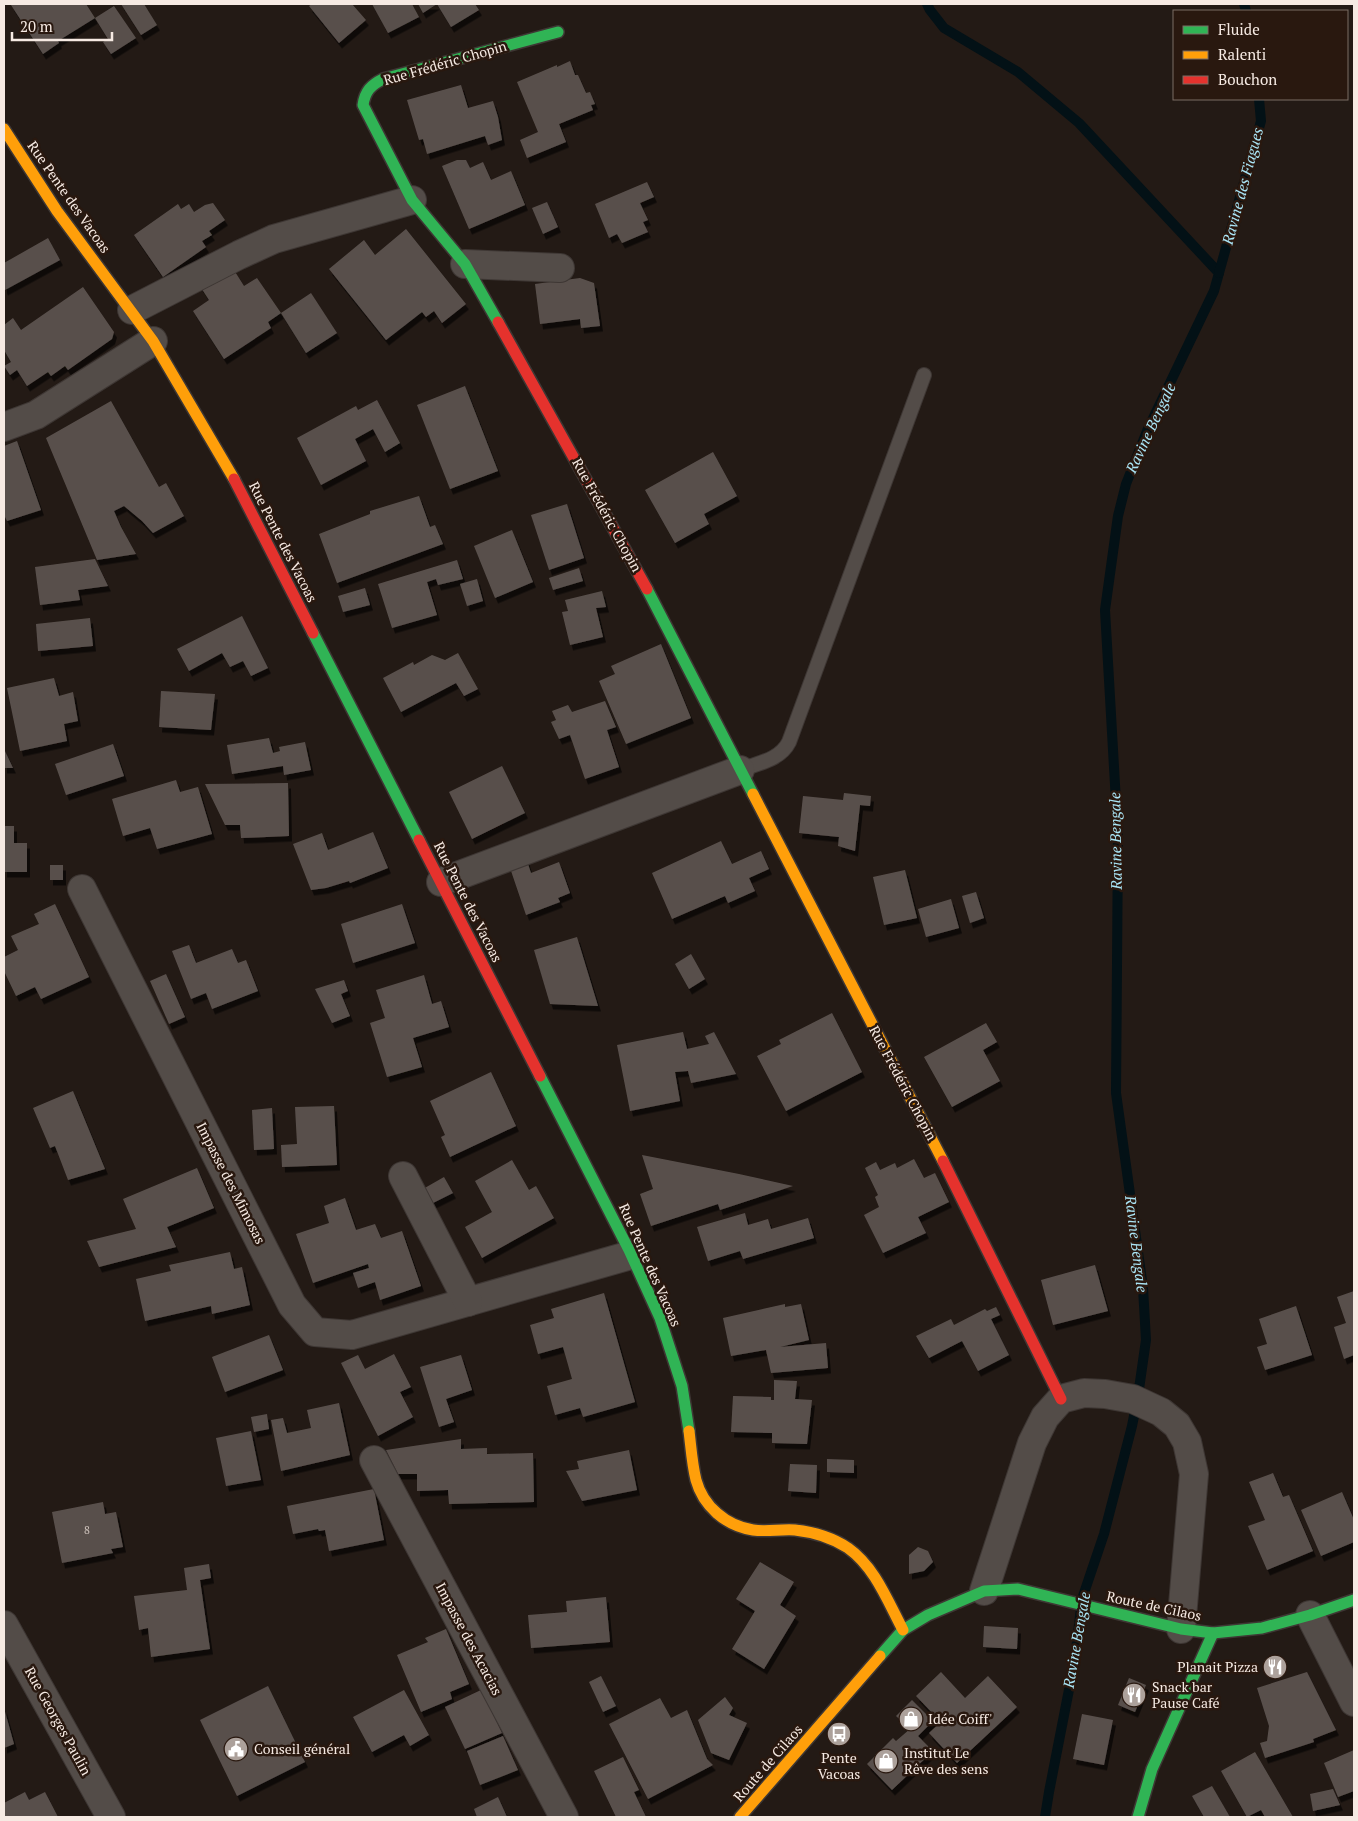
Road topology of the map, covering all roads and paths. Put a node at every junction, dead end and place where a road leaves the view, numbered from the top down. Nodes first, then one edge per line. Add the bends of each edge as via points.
1 (558, 32) dead end
2 (4, 128) edge
3 (412, 200) junction
4 (465, 264) junction
5 (560, 268) dead end
6 (132, 310) junction
7 (153, 341) junction
8 (924, 375) dead end
9 (4, 427) edge
10 (740, 770) junction
11 (441, 882) junction
12 (82, 889) dead end
13 (403, 1176) dead end
14 (631, 1255) junction
15 (468, 1302) junction
16 (1073, 1396) junction
17 (374, 1460) dead end
18 (984, 1591) junction
19 (1354, 1600) edge
20 (1310, 1615) junction
21 (4, 1626) edge
22 (1181, 1629) junction
23 (903, 1630) junction
24 (1213, 1633) junction
25 (1354, 1702) edge
26 (111, 1817) edge
27 (564, 1817) edge
28 (740, 1817) edge
29 (1138, 1817) edge

1 - 3 street, Rue Frédéric Chopin via 370,85 363,95 363,105
2 - 6 street, Rue Pente des Vacoas via 57,211
3 - 4 street, Rue Frédéric Chopin
3 - 6 street via 274,239
4 - 5 street
4 - 10 street, Rue Frédéric Chopin via 638,570
6 - 7 street, Rue Pente des Vacoas
7 - 9 street via 36,415
7 - 11 street, Rue Pente des Vacoas via 224,460
8 - 10 lane via 785,749 778,756
10 - 11 street
10 - 16 street, Rue Frédéric Chopin via 968,1206
11 - 14 street, Rue Pente des Vacoas
12 - 15 street, Impasse des Mimosas via 292,1305 315,1332 352,1335
13 - 15 street
14 - 15 street, Impasse des Mimosas
14 - 23 street, Rue Pente des Vacoas via 660,1318 682,1386 696,1480 704,1498 732,1525 753,1530 794,1530 824,1536 848,1548 869,1567
16 - 18 street via 1045,1417 1032,1443
16 - 22 street via 1105,1394 1133,1400 1161,1412 1177,1425 1187,1442 1194,1474
17 - 27 street, Impasse des Acacias
18 - 22 street, Route de Cilaos via 1018,1589
18 - 23 street, Route de Cilaos via 928,1615
19 - 20 street, Route de Cilaos
20 - 24 street, Route de Cilaos via 1262,1628
20 - 25 street
21 - 26 street, Rue Georges Paulin
22 - 24 street, Route de Cilaos
23 - 28 street, Route de Cilaos
24 - 29 street via 1152,1769

